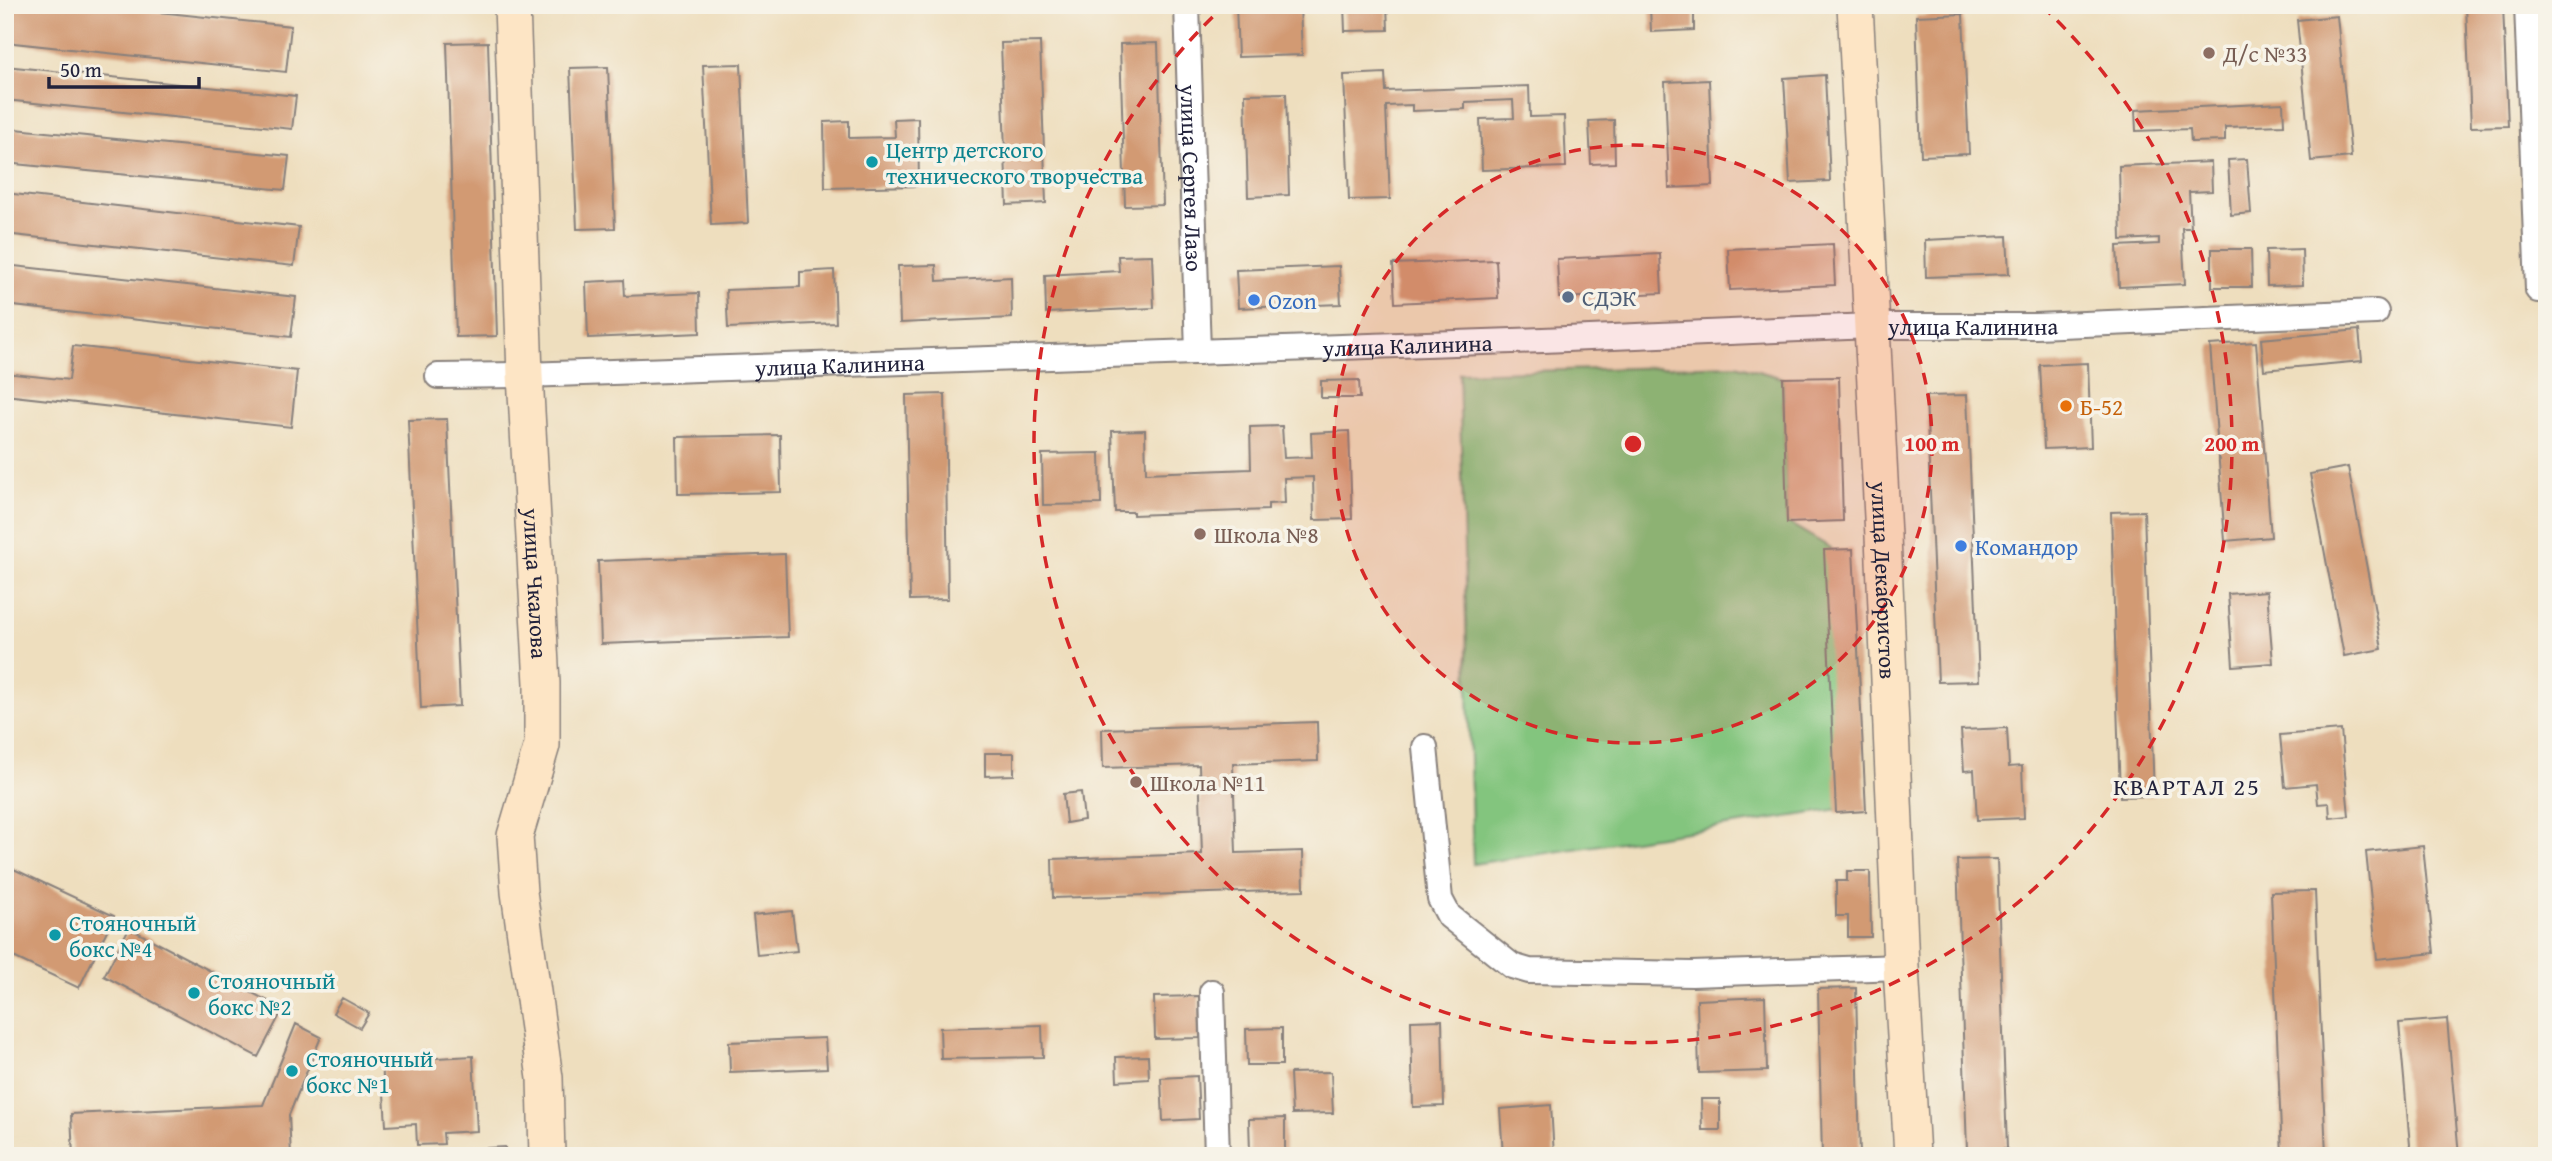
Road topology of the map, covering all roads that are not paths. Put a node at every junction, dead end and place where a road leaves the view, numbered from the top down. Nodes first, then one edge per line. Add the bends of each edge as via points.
1 (512, 5) edge
2 (1187, 5) edge
3 (1854, 5) edge
4 (2527, 5) edge
5 (2537, 290) edge
6 (2376, 312) dead end
7 (1871, 326) junction
8 (1198, 352) junction
9 (525, 375) junction
10 (438, 376) dead end
11 (1425, 747) dead end
12 (1901, 967) junction
13 (1212, 992) dead end
14 (547, 1156) edge
15 (1217, 1156) edge
16 (1912, 1156) edge

1 - 9 street, улица Чкалова
2 - 8 street, улица Сергея Лазо
3 - 7 street, улица Декабристов
4 - 5 street
6 - 7 street, улица Калинина via 2049,325
7 - 8 street, улица Калинина
7 - 12 street, улица Декабристов
8 - 9 street, улица Калинина
9 - 10 street, улица Калинина
9 - 14 street, улица Чкалова via 542,745 515,836 545,1078
11 - 12 street via 1440,899 1449,916 1512,966 1529,971 1692,974
12 - 16 street, улица Декабристов
13 - 15 street

